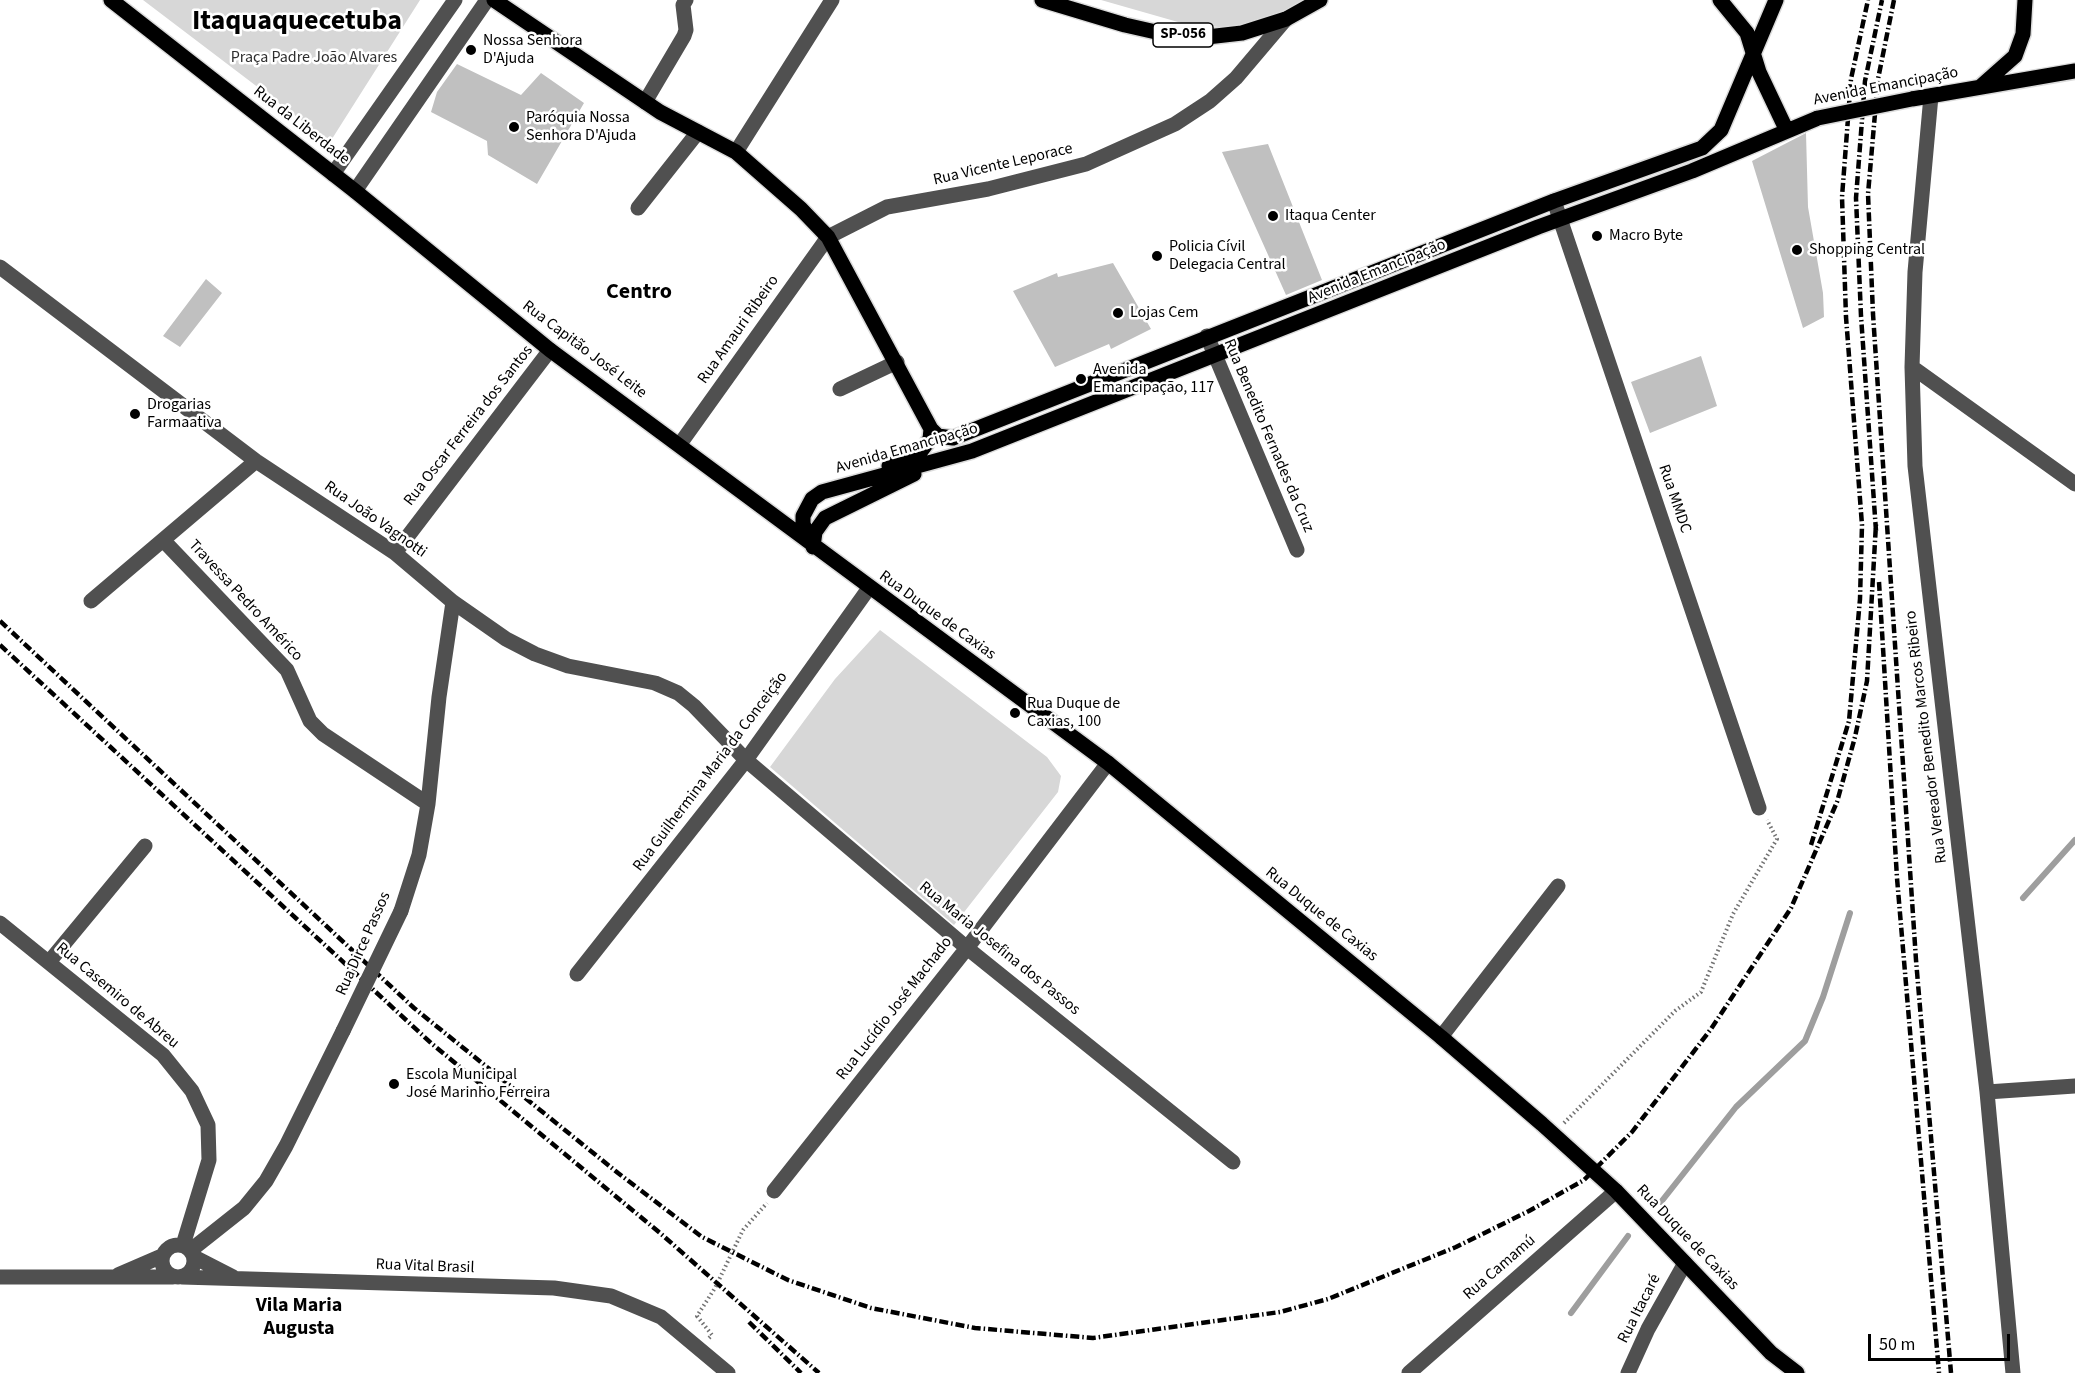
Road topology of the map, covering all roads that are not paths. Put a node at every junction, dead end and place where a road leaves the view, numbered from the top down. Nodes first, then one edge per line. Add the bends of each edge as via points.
1 (111, 0) edge
2 (455, 0) edge
3 (487, 0) edge
4 (494, 0) edge
5 (686, 0) edge
6 (832, 0) edge
7 (1042, 0) edge
8 (1320, 0) edge
9 (1720, 0) edge
10 (1776, 0) edge
11 (2025, 0) edge
12 (1286, 19) junction
13 (1754, 52) junction
14 (2074, 74) edge
15 (1977, 88) junction
16 (1931, 96) junction
17 (645, 102) junction
18 (1786, 129) junction
19 (698, 132) junction
20 (736, 152) junction
21 (333, 174) junction
22 (355, 191) junction
23 (1554, 201) junction
24 (638, 208) dead end
25 (1561, 219) junction
26 (828, 237) junction
27 (0, 267) edge
28 (1207, 336) junction
29 (550, 350) junction
30 (1215, 355) junction
31 (897, 362) junction
32 (1912, 367) junction
33 (840, 390) dead end
34 (931, 429) junction
35 (680, 444) junction
36 (256, 460) junction
37 (939, 462) junction
38 (856, 481) junction
39 (2075, 484) edge
40 (767, 511) junction
41 (803, 516) junction
42 (163, 540) junction
43 (813, 547) junction
44 (1297, 550) dead end
45 (395, 553) junction
46 (869, 588) junction
47 (91, 601) dead end
48 (453, 603) junction
49 (746, 760) junction
50 (1108, 763) junction
51 (428, 804) junction
52 (1759, 808) road end
53 (145, 846) dead end
54 (1558, 886) dead end
55 (0, 923) edge
56 (967, 948) junction
57 (49, 962) junction
58 (577, 974) dead end
59 (1441, 1037) junction
60 (2075, 1086) edge
61 (1987, 1092) junction
62 (1233, 1162) dead end
63 (774, 1191) road end
64 (1616, 1191) junction
65 (189, 1251) junction
66 (162, 1256) junction
67 (1685, 1263) junction
68 (0, 1277) edge
69 (178, 1277) junction
70 (111, 1278) junction
71 (238, 1280) junction
72 (728, 1373) edge
73 (1409, 1373) edge
74 (1628, 1373) edge
75 (1797, 1373) edge
76 (2013, 1373) edge

1 - 21 main road, Rua da Liberdade
2 - 21 street
3 - 22 street
4 - 17 main road
5 - 17 street via 684,36
6 - 20 street
7 - 12 main road, SP-056 via 1125,25 1207,37 1242,33
8 - 12 main road, SP-056
9 - 13 main road via 1747,33
10 - 13 main road
11 - 15 main road via 2023,34 2015,57
12 - 26 street, Rua Vicente Leporace via 1236,78 1175,124 1076,168 887,207
13 - 18 main road via 1759,72
13 - 23 main road, Avenida Emancipação via 1721,130 1702,148
14 - 15 main road, Avenida Emancipação
15 - 16 main road, Avenida Emancipação
16 - 18 main road, Avenida Emancipação, bridge via 1818,118
16 - 32 street, Rua Vereador Benedito Marcos Ribeiro via 1915,272
17 - 19 main road
18 - 25 main road, Avenida Emancipação via 1700,168
19 - 20 main road
19 - 24 street
20 - 26 main road
21 - 22 main road, Rua da Liberdade
22 - 29 main road, Rua Capitão José Leite
23 - 25 street, Rua MMDC
23 - 28 main road, Avenida Emancipação
25 - 30 main road, Avenida Emancipação
25 - 52 street, Rua MMDC
26 - 31 main road
26 - 35 street, Rua Amauri Ribeiro
27 - 36 street, Rua João Vagnotti
28 - 30 street, Rua Benedito Fernades da Cruz
28 - 34 main road, Avenida Emancipação via 964,436 945,438
29 - 35 main road, Rua Capitão José Leite
29 - 45 street, Rua Oscar Ferreira dos Santos
30 - 37 main road, Avenida Emancipação
30 - 44 street, Rua Benedito Fernades da Cruz
31 - 33 street
31 - 34 main road
32 - 39 street
32 - 61 street, Rua Vereador Benedito Marcos Ribeiro via 1922,541
34 - 38 main road via 927,446 921,451
35 - 40 main road, Rua Capitão José Leite
36 - 42 street, Travessa Pedro Américo
36 - 45 street, Rua João Vagnotti
37 - 38 main road, Avenida Emancipação
37 - 43 main road via 825,518 815,532
38 - 41 main road, Avenida Emancipação via 822,492
40 - 41 main road, Rua Capitão José Leite
40 - 43 main road, Rua Duque de Caxias
41 - 43 main road
42 - 47 street, Travessa Pedro Américo
42 - 51 street, Travessa Pedro Américo via 287,670 310,721 323,734
43 - 46 main road, Rua Duque de Caxias
45 - 48 street, Rua João Vagnotti
46 - 49 street, Rua Guilhermina Maria da Conceição
46 - 50 main road, Rua Duque de Caxias
48 - 49 street, Rua João Vagnotti via 535,654 568,666 655,683 678,693
48 - 51 street, Rua Dirce Passos
49 - 56 street, Rua Maria Josefina dos Passos
49 - 58 street, Rua Guilhermina Maria da Conceição
50 - 56 street, Rua Lucídio José Machado
50 - 59 main road, Rua Duque de Caxias
51 - 65 street, Rua Dirce Passos, bridge via 419,855 401,911 286,1146 266,1181 244,1208
53 - 57 street
54 - 59 street
55 - 57 street, Rua Casemiro de Abreu
56 - 62 street, Rua Maria Josefina dos Passos
56 - 63 street, Rua Lucídio José Machado
57 - 65 street, Rua Casemiro de Abreu via 163,1055 192,1091 208,1125 209,1160
59 - 64 main road, Rua Duque de Caxias
60 - 61 street
61 - 76 street, Rua Vereador Benedito Marcos Ribeiro
64 - 67 main road, Rua Duque de Caxias
64 - 73 street, Rua Camamú
65 - 66 street via 174,1245
65 - 69 street via 194,1265 189,1273
65 - 71 street, Rua Vital Brasil
66 - 69 street via 166,1272
66 - 70 street, Rua Vital Brasil
67 - 74 street, Rua Itacaré
67 - 75 main road, Rua Duque de Caxias via 1772,1353
68 - 70 street, Rua Vital Brasil
69 - 70 street, Rua Vital Brasil
69 - 71 street, Rua Vital Brasil
71 - 72 street, Rua Vital Brasil via 554,1288 611,1296 661,1317

